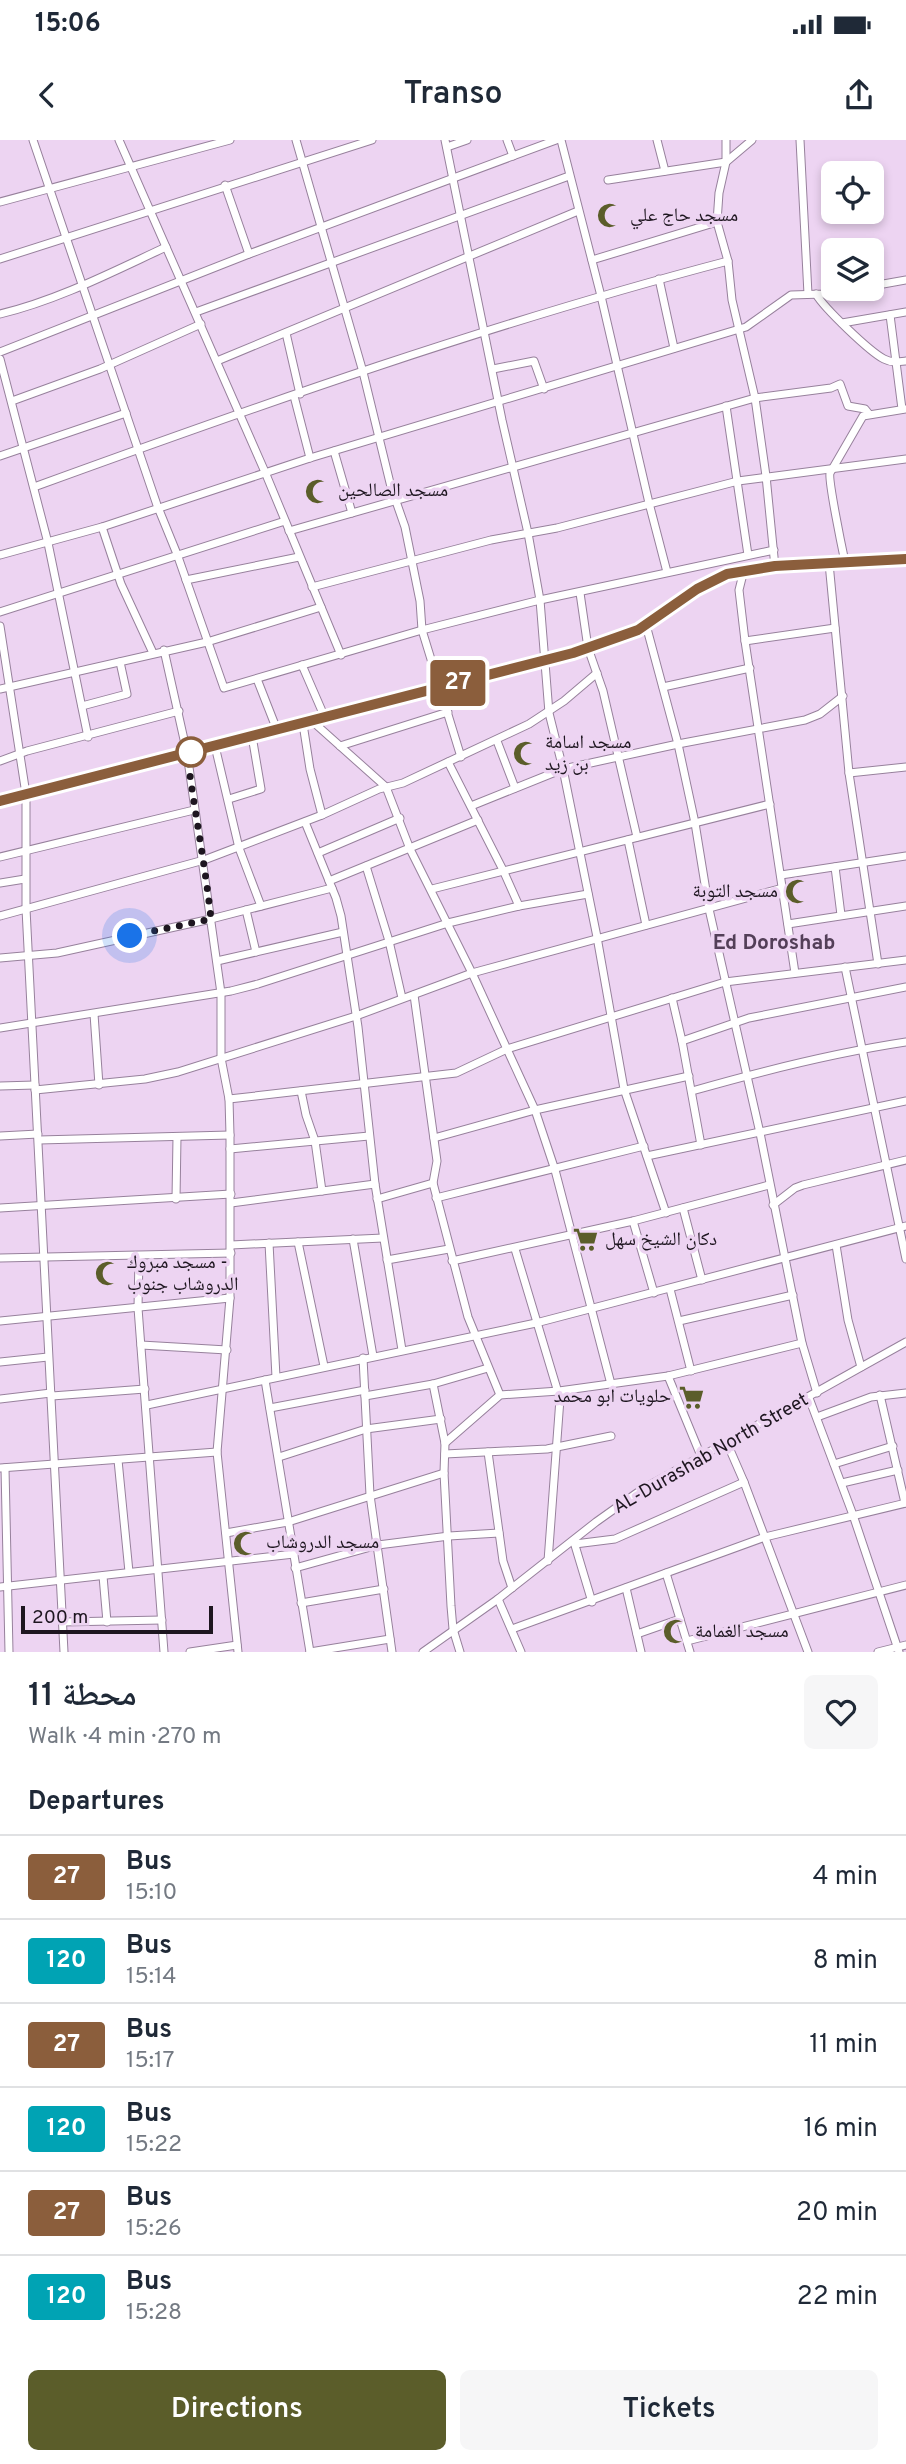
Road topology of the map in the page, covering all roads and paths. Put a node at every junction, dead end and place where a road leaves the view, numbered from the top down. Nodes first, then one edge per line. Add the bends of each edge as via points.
1 (33, 140) edge
2 (119, 140) edge
3 (230, 140) edge
4 (296, 140) edge
5 (372, 140) edge
6 (467, 140) edge
7 (507, 140) edge
8 (558, 140) edge
9 (657, 140) edge
10 (726, 140) edge
11 (752, 140) edge
12 (800, 140) edge
13 (201, 144) edge
14 (446, 144) edge
15 (513, 156) junction
16 (302, 161) junction
17 (726, 162) junction
18 (130, 169) junction
19 (665, 171) junction
20 (569, 176) junction
21 (453, 178) junction
22 (608, 180) dead end
23 (225, 186) junction
24 (50, 190) junction
25 (0, 202) edge
26 (150, 211) junction
27 (578, 211) junction
28 (462, 217) junction
29 (718, 222) junction
30 (322, 227) junction
31 (66, 238) junction
32 (166, 247) junction
33 (249, 254) junction
34 (469, 256) junction
35 (0, 259) edge
36 (592, 260) junction
37 (728, 261) junction
38 (332, 263) junction
39 (659, 279) junction
40 (906, 280) edge
41 (182, 281) junction
42 (884, 284) edge
43 (82, 285) junction
44 (821, 293) edge
45 (812, 294) junction
46 (601, 296) junction
47 (345, 309) junction
48 (196, 312) junction
49 (906, 312) edge
50 (0, 314) edge
51 (93, 315) junction
52 (890, 315) junction
53 (842, 323) junction
54 (201, 324) junction
55 (740, 329) junction
56 (485, 332) junction
57 (286, 333) junction
58 (674, 348) junction
59 (0, 352) edge
60 (0, 359) edge
61 (216, 361) junction
62 (906, 361) edge
63 (896, 363) junction
64 (109, 365) junction
65 (617, 365) junction
66 (493, 369) junction
67 (363, 372) junction
68 (544, 389) junction
69 (297, 395) junction
70 (755, 398) junction
71 (12, 401) junction
72 (499, 403) junction
73 (726, 405) junction
74 (904, 409) edge
75 (126, 413) junction
76 (869, 414) junction
77 (241, 415) junction
78 (632, 433) junction
79 (380, 438) junction
80 (23, 447) junction
81 (139, 449) junction
82 (334, 451) junction
83 (0, 456) edge
84 (310, 458) junction
85 (906, 459) edge
86 (835, 467) junction
87 (513, 468) junction
88 (265, 472) junction
89 (766, 476) junction
90 (738, 481) junction
91 (34, 487) junction
92 (397, 501) junction
93 (649, 503) junction
94 (160, 508) junction
95 (352, 513) junction
96 (285, 521) junction
97 (102, 527) junction
98 (289, 531) junction
99 (528, 533) junction
100 (48, 543) junction
101 (774, 550) junction
102 (177, 554) junction
103 (0, 555) edge
104 (748, 555) junction
105 (299, 557) junction
106 (906, 559) edge
107 (412, 561) junction
108 (845, 562) junction
109 (829, 564) junction
110 (775, 566) junction
111 (744, 570) junction
112 (667, 572) junction
113 (118, 574) junction
114 (186, 580) junction
115 (312, 587) junction
116 (59, 593) junction
117 (580, 593) junction
118 (540, 600) junction
119 (321, 607) junction
120 (0, 612) edge
121 (646, 625) junction
122 (0, 626) edge
123 (835, 628) junction
124 (422, 630) junction
125 (745, 641) junction
126 (207, 642) junction
127 (588, 648) junction
128 (164, 650) junction
129 (153, 653) junction
130 (341, 655) junction
131 (544, 661) junction
132 (120, 662) junction
133 (302, 665) junction
134 (750, 668) junction
135 (75, 673) junction
136 (597, 673) junction
137 (257, 680) junction
138 (9, 687) junction
139 (441, 687) junction
140 (663, 687) junction
141 (0, 689) edge
142 (843, 696) junction
143 (82, 706) junction
144 (179, 711) junction
145 (448, 712) junction
146 (549, 713) junction
147 (325, 718) junction
148 (312, 721) junction
149 (303, 724) junction
150 (760, 728) junction
151 (277, 730) junction
152 (252, 736) junction
153 (88, 737) junction
154 (497, 741) junction
155 (678, 744) junction
156 (215, 746) junction
157 (340, 746) junction
158 (19, 753) junction
159 (187, 753) junction
160 (461, 757) junction
161 (620, 757) junction
162 (0, 761) edge
163 (448, 762) junction
164 (906, 767) edge
165 (563, 769) junction
166 (849, 773) junction
167 (386, 787) junction
168 (515, 789) junction
169 (26, 794) junction
170 (229, 799) junction
171 (0, 801) edge
172 (770, 804) junction
173 (471, 806) junction
174 (194, 810) junction
175 (322, 815) junction
176 (400, 818) junction
177 (478, 820) junction
178 (305, 822) junction
179 (695, 823) junction
180 (637, 838) junction
181 (628, 840) junction
182 (239, 848) junction
183 (411, 849) junction
184 (25, 852) junction
185 (578, 852) junction
186 (318, 853) junction
187 (906, 856) edge
188 (0, 857) edge
189 (204, 860) junction
190 (862, 863) junction
191 (366, 866) junction
192 (835, 867) junction
193 (503, 870) junction
194 (781, 875) junction
195 (25, 879) junction
196 (0, 883) edge
197 (330, 884) junction
198 (783, 888) junction
199 (432, 889) junction
200 (588, 894) junction
201 (261, 906) junction
202 (519, 906) junction
203 (906, 906) edge
204 (26, 909) junction
205 (709, 909) junction
206 (246, 910) junction
207 (870, 911) junction
208 (841, 915) junction
209 (0, 916) edge
210 (211, 919) junction
211 (449, 923) junction
212 (788, 924) junction
213 (646, 925) junction
214 (343, 932) junction
215 (597, 937) junction
216 (389, 941) junction
217 (256, 952) junction
218 (347, 954) junction
219 (28, 957) junction
220 (0, 958) edge
221 (906, 960) edge
222 (217, 961) junction
223 (878, 964) junction
224 (845, 967) junction
225 (472, 973) junction
226 (796, 973) junction
227 (725, 982) junction
228 (906, 987) edge
229 (221, 993) junction
230 (414, 995) junction
231 (850, 996) junction
232 (402, 998) junction
233 (672, 998) junction
234 (93, 1014) junction
235 (356, 1016) junction
236 (610, 1016) junction
237 (734, 1022) junction
238 (32, 1024) junction
239 (0, 1028) edge
240 (682, 1041) junction
241 (906, 1042) edge
242 (506, 1049) junction
243 (861, 1049) junction
244 (221, 1058) junction
245 (689, 1076) junction
246 (746, 1076) junction
247 (426, 1077) junction
248 (363, 1084) junction
249 (99, 1085) junction
250 (0, 1086) edge
251 (35, 1088) junction
252 (624, 1089) junction
253 (301, 1091) junction
254 (692, 1091) junction
255 (229, 1099) junction
256 (906, 1101) edge
257 (875, 1107) junction
258 (535, 1110) junction
259 (760, 1133) junction
260 (230, 1135) junction
261 (0, 1136) edge
262 (369, 1136) junction
263 (38, 1137) junction
264 (177, 1137) junction
265 (435, 1138) junction
266 (315, 1141) junction
267 (701, 1145) junction
268 (644, 1146) junction
269 (230, 1149) junction
270 (647, 1156) junction
271 (906, 1160) edge
272 (887, 1165) junction
273 (555, 1170) junction
274 (433, 1183) junction
275 (375, 1184) junction
276 (769, 1185) junction
277 (322, 1191) junction
278 (231, 1194) junction
279 (436, 1198) junction
280 (176, 1199) junction
281 (377, 1199) junction
282 (231, 1203) junction
283 (773, 1205) junction
284 (41, 1207) junction
285 (0, 1208) edge
286 (683, 1208) junction
287 (666, 1213) junction
288 (633, 1221) junction
289 (903, 1227) edge
290 (572, 1234) junction
291 (383, 1238) junction
292 (353, 1239) junction
293 (298, 1242) junction
294 (269, 1243) junction
295 (836, 1245) junction
296 (231, 1249) junction
297 (449, 1249) junction
298 (514, 1249) junction
299 (139, 1256) junction
300 (0, 1258) edge
301 (45, 1258) junction
302 (785, 1259) junction
303 (906, 1259) edge
304 (387, 1260) junction
305 (452, 1261) junction
306 (702, 1280) junction
307 (670, 1289) junction
308 (654, 1293) junction
309 (793, 1295) junction
310 (230, 1298) junction
311 (591, 1307) junction
312 (138, 1308) junction
313 (47, 1318) junction
314 (0, 1321) edge
315 (679, 1321) junction
316 (536, 1323) junction
317 (476, 1337) junction
318 (906, 1342) edge
319 (802, 1343) junction
320 (141, 1345) junction
321 (227, 1350) junction
322 (402, 1350) junction
323 (373, 1356) junction
324 (48, 1357) junction
325 (363, 1358) junction
326 (0, 1363) edge
327 (324, 1366) junction
328 (861, 1367) junction
329 (488, 1368) junction
330 (691, 1371) junction
331 (668, 1376) junction
332 (276, 1377) junction
333 (265, 1380) junction
334 (433, 1384) junction
335 (611, 1384) junction
336 (224, 1387) junction
337 (145, 1389) junction
338 (559, 1391) junction
339 (365, 1393) junction
340 (817, 1393) junction
341 (906, 1393) edge
342 (51, 1394) junction
343 (500, 1395) junction
344 (880, 1395) junction
345 (809, 1398) junction
346 (0, 1399) edge
347 (147, 1405) junction
348 (270, 1408) junction
349 (817, 1417) junction
350 (441, 1419) junction
351 (366, 1429) junction
352 (611, 1436) dead end
353 (445, 1443) junction
354 (727, 1443) junction
355 (894, 1446) junction
356 (556, 1447) junction
357 (217, 1452) junction
358 (488, 1452) junction
359 (445, 1454) junction
360 (701, 1456) junction
361 (279, 1457) junction
362 (148, 1458) junction
363 (118, 1460) junction
364 (834, 1464) junction
365 (55, 1465) junction
366 (2, 1468) edge
367 (898, 1470) junction
368 (444, 1473) junction
369 (744, 1482) junction
370 (842, 1483) junction
371 (370, 1495) junction
372 (906, 1503) edge
373 (853, 1514) junction
374 (288, 1522) junction
375 (226, 1533) junction
376 (499, 1533) junction
377 (449, 1536) junction
378 (765, 1536) junction
379 (574, 1543) junction
380 (378, 1545) junction
381 (294, 1555) junction
382 (548, 1561) junction
383 (229, 1563) junction
384 (295, 1568) junction
385 (159, 1569) junction
386 (129, 1572) junction
387 (666, 1573) junction
388 (103, 1576) junction
389 (60, 1582) junction
390 (906, 1585) edge
391 (4, 1587) edge
392 (512, 1588) junction
393 (626, 1588) junction
394 (384, 1589) junction
395 (880, 1592) junction
396 (498, 1599) junction
397 (301, 1602) junction
398 (592, 1602) junction
399 (794, 1613) junction
400 (680, 1619) junction
401 (162, 1620) junction
402 (62, 1622) junction
403 (107, 1622) junction
404 (453, 1629) junction
405 (512, 1629) junction
406 (636, 1634) junction
407 (390, 1639) junction
408 (687, 1641) junction
409 (238, 1648) edge
410 (901, 1648) edge
411 (9, 1652) edge
412 (64, 1652) edge
413 (164, 1652) edge
414 (190, 1652) edge
415 (310, 1652) edge
416 (392, 1652) edge
417 (423, 1652) edge
418 (460, 1652) edge
419 (521, 1652) edge
420 (640, 1652) edge
421 (691, 1652) edge
422 (808, 1652) edge
423 (878, 1652) edge

1 - 24 street
2 - 18 street
3 - 13 street
4 - 16 street
5 - 16 street
6 - 14 street
7 - 15 street
8 - 15 street
8 - 20 street
9 - 19 street
10 - 17 street
11 - 17 street
12 - 45 street
13 - 18 street
14 - 21 street
15 - 21 street
16 - 23 street
16 - 30 street
17 - 19 street
17 - 29 street
18 - 24 street
18 - 26 street
19 - 22 street
20 - 27 street
20 - 28 street
21 - 28 street
21 - 30 street
23 - 26 street
23 - 33 street
24 - 25 street
24 - 31 street
26 - 31 street
26 - 32 street
27 - 34 street
27 - 36 street
28 - 34 street
28 - 38 street
29 - 36 street
29 - 37 street
30 - 33 street
30 - 38 street
31 - 35 street
31 - 43 street
32 - 41 street
32 - 43 street
33 - 41 street
34 - 47 street
34 - 56 street
36 - 46 street
37 - 39 street
37 - 55 street
38 - 47 street
38 - 48 street
39 - 46 street
39 - 58 street
40 - 42 street
41 - 48 street
41 - 51 street
43 - 50 street
43 - 51 street
44 - 45 street
45 - 53 street
45 - 55 street via 791,295
46 - 56 street
46 - 65 street
47 - 57 street
47 - 67 street
48 - 54 street
49 - 52 street
51 - 59 street
51 - 64 street
52 - 53 street
52 - 63 street
53 - 63 street via 877,354
54 - 61 street
54 - 64 street
55 - 58 street
55 - 70 street
56 - 66 street
56 - 67 street
57 - 61 street
57 - 69 street
58 - 65 street
60 - 71 street
61 - 77 street
62 - 63 street
63 - 74 street
64 - 71 street
64 - 75 street
65 - 68 street
65 - 78 street
66 - 68 street via 534,361
66 - 72 street
67 - 69 street
67 - 79 street
68 - 72 street
69 - 77 street
69 - 84 street
70 - 73 street
70 - 76 street via 840,384 848,406
70 - 89 street
71 - 80 street
72 - 79 street
72 - 87 street
73 - 78 street
73 - 90 street
74 - 76 street
75 - 80 street
75 - 81 street
76 - 86 street via 859,420
77 - 81 street
77 - 88 street
78 - 87 street
78 - 93 street
79 - 82 street
79 - 92 street
80 - 83 street
80 - 91 street
81 - 91 street
81 - 94 street
82 - 84 street
82 - 95 street
84 - 88 street
85 - 86 street
86 - 89 street
86 - 108 street via 828,479
87 - 92 street
87 - 99 street
88 - 94 street
88 - 96 street
89 - 90 street
89 - 101 street
90 - 93 street
90 - 104 street
91 - 100 street
92 - 95 street
92 - 107 street
93 - 99 street
93 - 112 street
94 - 97 street
94 - 102 street
95 - 98 street
96 - 98 street
96 - 102 street
97 - 100 street
97 - 113 street
98 - 105 street
99 - 107 street
99 - 118 street
100 - 103 street
100 - 116 street
101 - 104 street
101 - 110 street
102 - 113 street
102 - 114 street
104 - 112 street
105 - 114 street
105 - 115 street
106 - 108 street
107 - 115 street
107 - 124 street
108 - 109 street
109 - 110 street
109 - 123 street
110 - 111 street
111 - 121 street via 714,579
111 - 125 street via 739,590
112 - 117 street
113 - 116 street
113 - 129 street
114 - 126 street
115 - 119 street
116 - 120 street
116 - 135 street
117 - 118 street
117 - 127 street
118 - 124 street
118 - 131 street
119 - 126 street
119 - 130 street
121 - 127 street
121 - 140 street
122 - 138 street
123 - 125 street
123 - 142 street
124 - 130 street
124 - 139 street
125 - 134 street
126 - 128 street
126 - 137 street via 223,688
127 - 131 street
127 - 136 street
128 - 129 street
128 - 144 street
129 - 132 street
130 - 133 street
131 - 139 street
131 - 146 street
132 - 135 street
132 - 143 street via 127,694
133 - 137 street
133 - 147 street
134 - 140 street
134 - 150 street
135 - 138 street
135 - 143 street
136 - 146 street
136 - 161 street
137 - 151 street
138 - 141 street
138 - 158 street
139 - 145 street
139 - 147 street
140 - 155 street
142 - 150 street via 805,720
142 - 166 street
143 - 153 street
144 - 153 street
144 - 159 street
145 - 157 street
145 - 160 street
146 - 154 street
146 - 165 street
147 - 148 street
148 - 149 street
148 - 157 street
149 - 151 street
149 - 175 street
150 - 155 street
150 - 172 street
151 - 152 street
152 - 156 street
152 - 170 street via 261,789
153 - 158 street
154 - 160 street
154 - 168 street
155 - 161 street
155 - 179 street
156 - 159 street
156 - 170 street
157 - 167 street
158 - 162 street
158 - 169 street
159 - 169 street
159 - 174 street
160 - 163 street
161 - 165 street
161 - 180 street
163 - 167 street
163 - 173 street
164 - 166 street
165 - 168 street
165 - 185 street
166 - 190 street
167 - 175 street
167 - 176 street
168 - 173 street
169 - 171 street
169 - 184 street
170 - 182 street
172 - 179 street
172 - 194 street
173 - 177 street
174 - 184 street
174 - 189 street
175 - 178 street
176 - 183 street
176 - 186 street
177 - 183 street
177 - 193 street
178 - 182 street
178 - 186 street
179 - 180 street
179 - 205 street
180 - 181 street
181 - 185 street
181 - 213 street
182 - 189 street
182 - 201 street
183 - 191 street
183 - 199 street
184 - 188 street
184 - 195 street
185 - 193 street
185 - 200 street
186 - 197 street
187 - 190 street
189 - 204 street
189 - 210 street
190 - 192 street
190 - 207 street
191 - 197 street
191 - 216 street
192 - 194 street
192 - 208 street
193 - 199 street
193 - 202 street
194 - 198 street
195 - 196 street
195 - 204 street
197 - 201 street
197 - 214 street
198 - 205 street
198 - 212 street
199 - 211 street
200 - 202 street
200 - 215 street
201 - 206 street
202 - 211 street
203 - 207 street
204 - 209 street
204 - 219 street
205 - 213 street
205 - 227 street
206 - 210 street
206 - 217 street
207 - 208 street
207 - 223 street
208 - 212 street
210 - 219 street
210 - 222 street
211 - 216 street
211 - 225 street
212 - 226 street
213 - 215 street
214 - 217 street
214 - 218 street
215 - 225 street
215 - 236 street
216 - 218 street
216 - 232 street
217 - 222 street
218 - 229 street
218 - 235 street
219 - 220 street
219 - 238 street
221 - 223 street
222 - 229 street
223 - 224 street
224 - 226 street
224 - 231 street
225 - 230 street
225 - 242 street
226 - 227 street
227 - 233 street
227 - 237 street
228 - 231 street
229 - 234 street
229 - 244 street
230 - 232 street
230 - 247 street
231 - 237 street
231 - 243 street
232 - 235 street
233 - 236 street
233 - 240 street
234 - 238 street
234 - 249 street
235 - 244 street
235 - 248 street
236 - 242 street
236 - 252 street
237 - 240 street
237 - 246 street
238 - 239 street
238 - 251 street
240 - 245 street
241 - 243 street
242 - 247 street via 456,1073
242 - 258 street
243 - 246 street
243 - 257 street
244 - 249 street via 161,1077
244 - 255 street
245 - 252 street
245 - 254 street
246 - 254 street
246 - 259 street
247 - 248 street
247 - 265 street
248 - 253 street
248 - 262 street
249 - 251 street
250 - 251 street
251 - 263 street
252 - 258 street
252 - 268 street
253 - 255 street
253 - 266 street
254 - 267 street
255 - 260 street
256 - 257 street
257 - 259 street
257 - 272 street
258 - 265 street
258 - 273 street
259 - 267 street
259 - 276 street
260 - 264 street
260 - 269 street
261 - 263 street
262 - 266 street
262 - 275 street
263 - 264 street
263 - 284 street
264 - 280 street
265 - 274 street via 438,1161
266 - 269 street
266 - 277 street
267 - 270 street
268 - 270 street
268 - 273 street
269 - 278 street
270 - 287 street
271 - 272 street
272 - 283 street via 794,1188
272 - 289 street
273 - 279 street
273 - 290 street
274 - 279 street
274 - 281 street
275 - 277 street
275 - 281 street
276 - 283 street
276 - 286 street
277 - 282 street
278 - 280 street
278 - 282 street
279 - 297 street
280 - 284 street
281 - 291 street
282 - 296 street
283 - 302 street
284 - 285 street
284 - 301 street
286 - 287 street
286 - 306 street
287 - 288 street
288 - 290 street
288 - 308 street
289 - 295 street
289 - 303 street
290 - 298 street
290 - 311 street
291 - 292 street
291 - 304 street
292 - 293 street
292 - 323 street
293 - 294 street
293 - 327 street
294 - 296 street
294 - 332 street
295 - 302 street
295 - 328 street
296 - 299 street
296 - 310 street
297 - 304 street
297 - 305 street
298 - 305 street
298 - 316 street
299 - 301 street
299 - 312 street
300 - 301 street
301 - 313 street
302 - 306 street
302 - 309 street
304 - 322 street
305 - 317 street
306 - 307 street
307 - 308 street
307 - 315 street
308 - 311 street
309 - 315 street
309 - 319 street
310 - 312 street
310 - 321 street
311 - 316 street
311 - 335 street
312 - 313 street
312 - 320 street
313 - 314 street
313 - 324 street
315 - 330 street
316 - 317 street
316 - 338 street
317 - 322 street
317 - 329 street
318 - 328 street, AL-Durashab North Street
319 - 330 street
319 - 340 street
320 - 321 street
320 - 337 street
321 - 336 street
322 - 323 street
323 - 325 street
324 - 326 street
324 - 342 street
325 - 327 street
325 - 339 street
327 - 332 street
328 - 340 street, AL-Durashab North Street
329 - 334 street
329 - 343 street
330 - 331 street
331 - 335 street
331 - 360 street
332 - 333 street
333 - 336 street
333 - 348 street
334 - 339 street
334 - 350 street
335 - 338 street
336 - 347 street
336 - 357 street
337 - 342 street
337 - 347 street
338 - 343 street
338 - 356 street
339 - 348 street
339 - 351 street
340 - 345 street, AL-Durashab North Street
341 - 344 street
342 - 346 street
342 - 365 street
343 - 353 street
344 - 349 street
344 - 355 street
345 - 349 street
345 - 354 street, AL-Durashab North Street
347 - 362 street
348 - 361 street
349 - 364 street
350 - 351 street
350 - 353 street
351 - 361 street
351 - 371 street
352 - 356 street
353 - 359 street
354 - 360 street, AL-Durashab North Street
354 - 369 street
355 - 364 street
355 - 367 street
356 - 358 street
356 - 382 street
357 - 362 street
357 - 375 street
358 - 359 street
358 - 376 street
359 - 368 street
360 - 379 street, AL-Durashab North Street via 641,1490
361 - 374 street
362 - 363 street
362 - 385 street
363 - 365 street
363 - 386 street
364 - 370 street
365 - 366 street
365 - 389 street
366 - 391 street
367 - 370 street
367 - 372 street
368 - 371 street
368 - 377 street
369 - 378 street
369 - 379 street via 615,1539
370 - 373 street
371 - 374 street
371 - 380 street
372 - 373 street
373 - 378 street
373 - 395 street
374 - 375 street
374 - 381 street
375 - 383 street
376 - 377 street
376 - 392 street
377 - 380 street
377 - 404 street
378 - 387 street
378 - 399 street
379 - 382 street, AL-Durashab North Street
379 - 398 street
380 - 384 street
380 - 394 street
381 - 383 street
381 - 384 street
382 - 392 street, AL-Durashab North Street
383 - 385 street
383 - 409 street
384 - 397 street
385 - 386 street
385 - 401 street
386 - 388 street
387 - 393 street
387 - 400 street
388 - 389 street
388 - 403 street
389 - 391 street
389 - 402 street
390 - 395 street
391 - 411 street
392 - 396 street, AL-Durashab North Street
393 - 398 street
393 - 406 street
394 - 397 street
394 - 407 street
395 - 399 street
395 - 410 street
396 - 404 street, AL-Durashab North Street
396 - 405 street
397 - 415 street
398 - 405 street
399 - 408 street
399 - 422 street
400 - 406 street
400 - 408 street
401 - 403 street
401 - 413 street
402 - 403 street
402 - 412 street
404 - 417 street, AL-Durashab North Street
404 - 418 street
405 - 419 street
406 - 420 street
407 - 415 street
407 - 416 street
408 - 421 street
409 - 414 street
410 - 423 street

